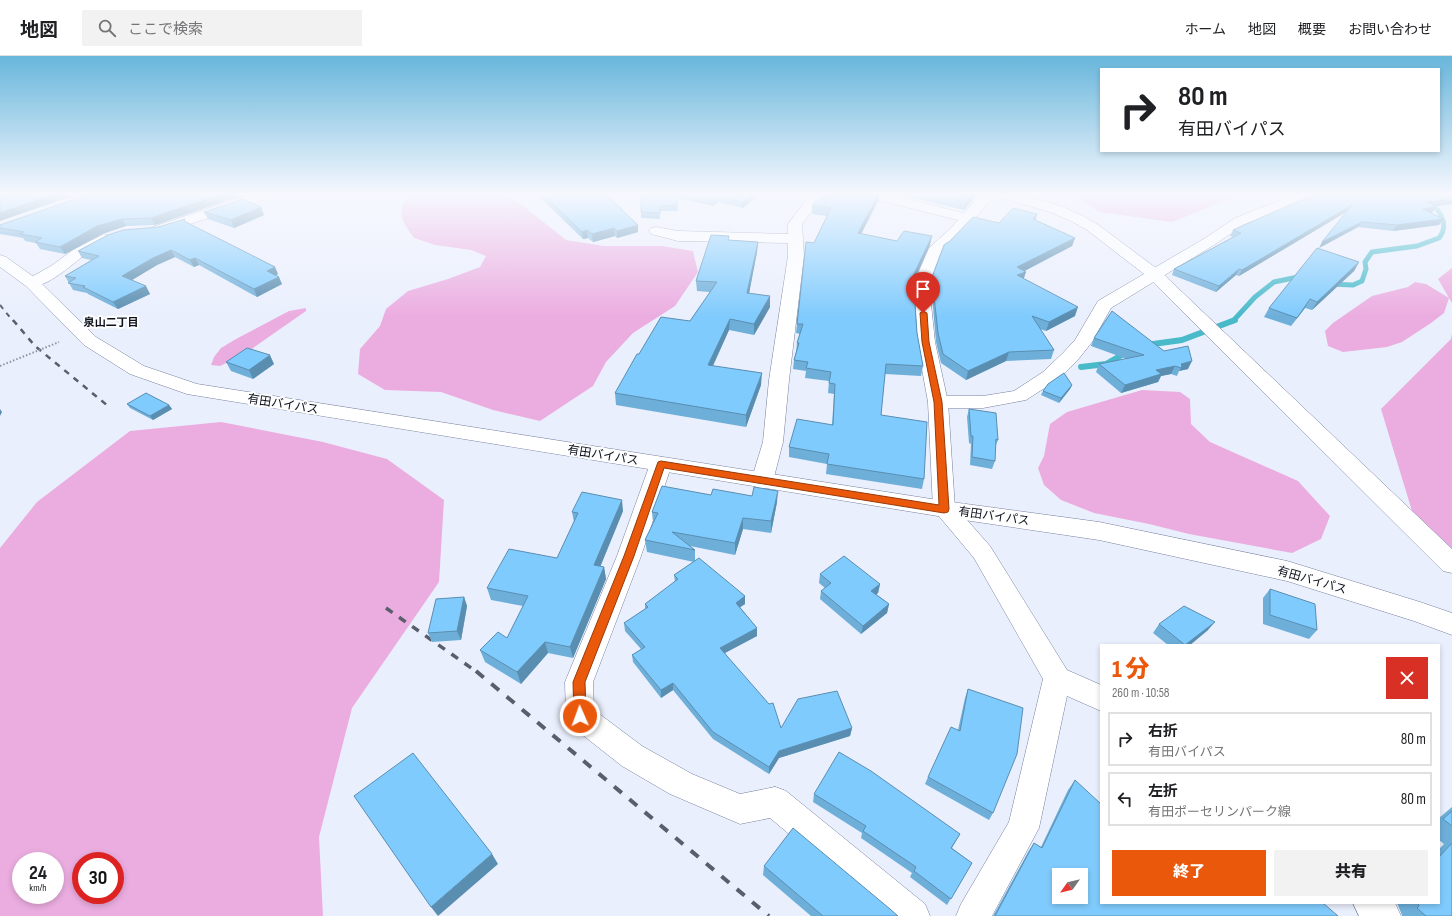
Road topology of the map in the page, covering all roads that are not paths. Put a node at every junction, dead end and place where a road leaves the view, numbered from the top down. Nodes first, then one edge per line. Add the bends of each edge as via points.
1 (116, 235) edge
2 (674, 235) edge
3 (796, 235) edge
4 (951, 235) edge
5 (1103, 235) edge
6 (1219, 235) edge
7 (796, 239) junction
8 (0, 260) edge
9 (1154, 274) junction
10 (32, 283) junction
11 (938, 402) junction
12 (661, 464) junction
13 (762, 481) junction
14 (944, 509) junction
15 (1452, 564) edge
16 (1452, 624) edge
17 (1057, 678) junction
18 (1100, 698) edge
19 (1371, 904) edge
20 (913, 916) edge
21 (973, 916) edge
22 (1384, 916) edge

1 - 10 main road via 78,252 57,269
2 - 7 main road
3 - 7 main road
4 - 11 main road via 934,251 921,285 926,342
5 - 9 main road
6 - 9 main road
7 - 13 main road via 773,442
8 - 10 main road, 有田バイパス
9 - 11 main road via 1104,305 1083,342 1070,357 1050,376 1019,396 983,402
9 - 15 main road
10 - 12 main road, 有田バイパス via 90,341 137,370 194,390
11 - 14 main road
12 - 13 main road, 有田バイパス
12 - 20 main road via 629,556 579,682 580,716 632,756 681,784 740,809 775,802
13 - 14 main road, 有田バイパス
14 - 16 main road, 有田バイパス via 1099,531 1287,571
14 - 17 main road via 982,552
17 - 18 main road
17 - 21 main road via 1023,828
19 - 22 main road

